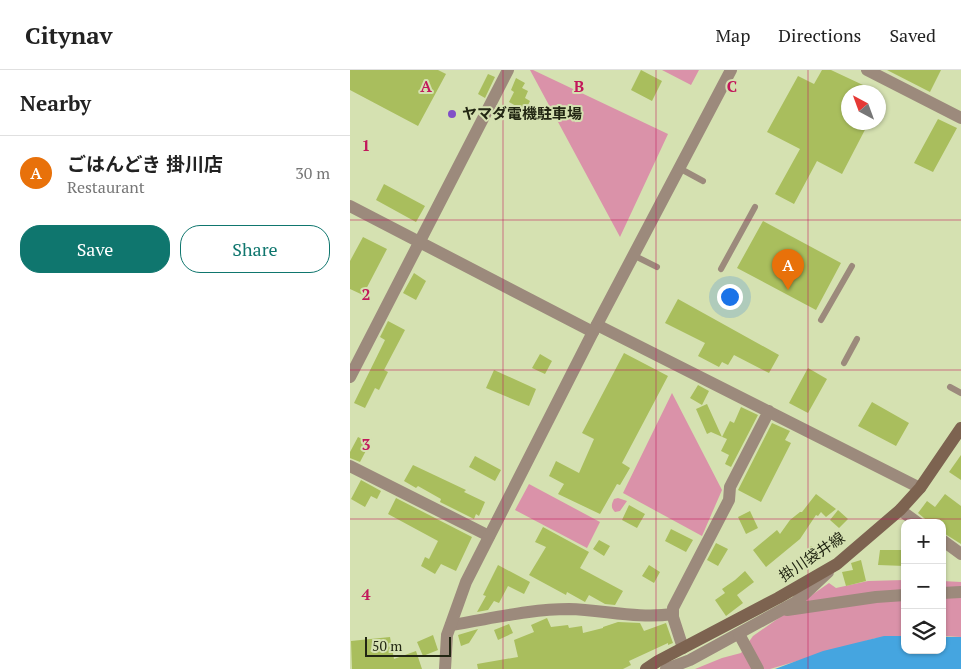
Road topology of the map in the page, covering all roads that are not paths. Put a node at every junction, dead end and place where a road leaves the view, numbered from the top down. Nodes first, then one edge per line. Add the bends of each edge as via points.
1 (508, 70) edge
2 (730, 70) edge
3 (867, 70) edge
4 (961, 118) edge
5 (679, 168) junction
6 (703, 181) dead end
7 (350, 206) edge
8 (755, 207) dead end
9 (420, 242) junction
10 (633, 255) junction
11 (852, 266) dead end
12 (656, 267) dead end
13 (721, 269) dead end
14 (821, 320) dead end
15 (595, 328) junction
16 (857, 339) dead end
17 (844, 363) dead end
18 (350, 376) edge
19 (950, 387) dead end
20 (961, 393) edge
21 (769, 411) junction
22 (961, 428) edge
23 (350, 466) edge
24 (920, 488) junction
25 (900, 510) junction
26 (912, 519) edge
27 (489, 536) junction
28 (946, 543) edge
29 (961, 554) edge
30 (837, 564) junction
31 (946, 592) edge
32 (961, 592) edge
33 (901, 595) edge
34 (780, 611) junction
35 (673, 614) junction
36 (451, 625) junction
37 (742, 639) junction
38 (683, 648) junction
39 (686, 664) edge
40 (445, 669) edge
41 (646, 669) edge
42 (666, 669) edge
43 (758, 669) edge

1 - 9 street
2 - 5 street
3 - 4 street
5 - 6 lane
5 - 10 street
7 - 9 street
8 - 13 lane
9 - 15 street
9 - 18 street
10 - 12 lane
10 - 15 street
11 - 14 lane
15 - 21 street
15 - 27 street
16 - 17 lane
19 - 20 lane
21 - 24 street
21 - 35 street via 730,487 729,500 673,608
22 - 24 main road, 掛川袋井線
23 - 27 street
24 - 25 main road, 掛川袋井線
25 - 26 street
25 - 30 main road, 掛川袋井線
27 - 36 street via 466,582
28 - 29 street
30 - 34 street via 796,602
30 - 38 main road, 掛川袋井線
31 - 32 street
33 - 34 street
34 - 37 street
35 - 36 street via 656,616 540,610
35 - 38 street
36 - 40 street
37 - 39 street
37 - 43 street
38 - 41 main road, 掛川袋井線
39 - 42 street

